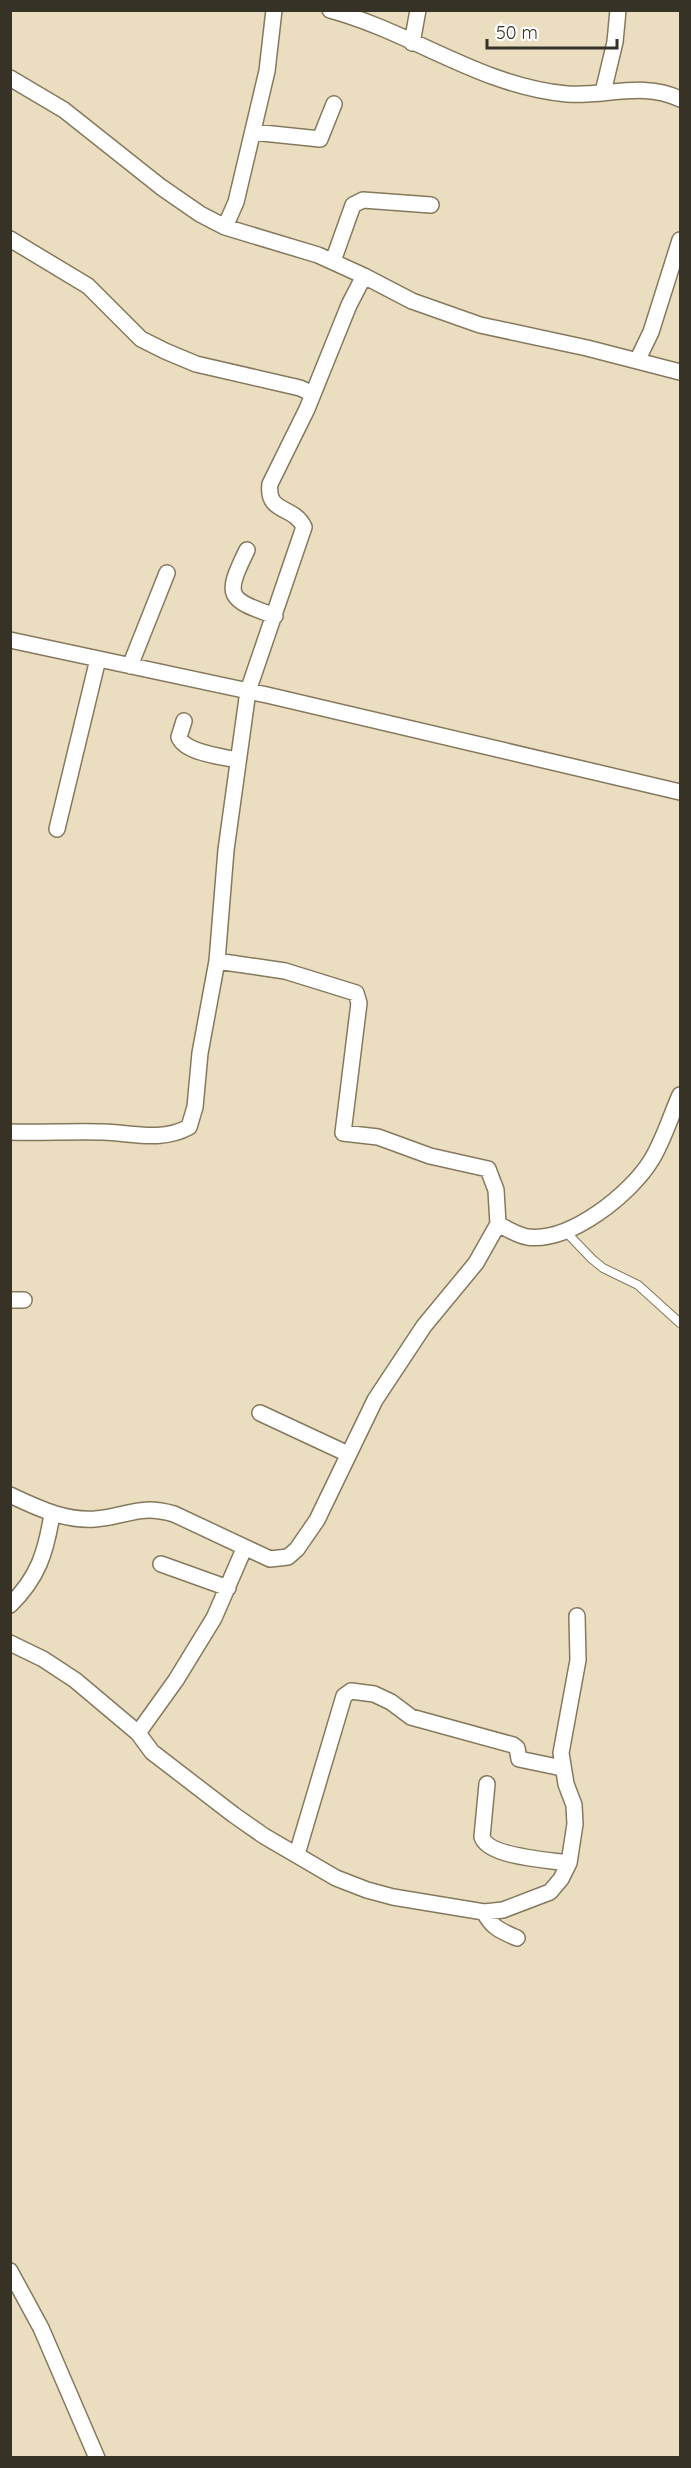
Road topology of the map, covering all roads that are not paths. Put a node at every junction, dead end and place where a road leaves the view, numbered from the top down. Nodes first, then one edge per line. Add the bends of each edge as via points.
1 (274, 10) edge
2 (330, 10) edge
3 (418, 10) edge
4 (618, 10) edge
5 (412, 43) junction
6 (10, 78) edge
7 (603, 92) junction
8 (681, 99) edge
9 (334, 104) dead end
10 (253, 132) junction
11 (431, 205) dead end
12 (225, 227) junction
13 (10, 239) edge
14 (681, 240) edge
15 (333, 261) junction
16 (364, 276) junction
17 (637, 361) junction
18 (681, 372) edge
19 (313, 394) junction
20 (247, 549) dead end
21 (167, 573) dead end
22 (275, 616) junction
23 (10, 640) edge
24 (98, 659) junction
25 (130, 666) junction
26 (248, 691) junction
27 (184, 721) dead end
28 (238, 760) junction
29 (681, 792) edge
30 (57, 829) dead end
31 (217, 961) junction
32 (681, 1095) edge
33 (10, 1132) edge
34 (498, 1224) junction
35 (566, 1232) junction
36 (681, 1323) edge
37 (260, 1413) dead end
38 (348, 1454) junction
39 (10, 1495) edge
40 (52, 1514) junction
41 (244, 1549) junction
42 (161, 1564) dead end
43 (228, 1588) junction
44 (10, 1605) edge
45 (577, 1616) dead end
46 (10, 1643) edge
47 (138, 1733) junction
48 (562, 1768) junction
49 (487, 1784) dead end
50 (297, 1854) junction
51 (568, 1863) junction
52 (484, 1912) junction
53 (517, 1938) dead end
54 (10, 2271) edge
55 (97, 2457) edge

1 - 10 street via 267,71
2 - 5 street
3 - 5 street
4 - 7 street
5 - 7 street via 524,87 568,94
6 - 12 street via 64,110 161,187
7 - 8 street via 637,89
9 - 10 street via 321,139
10 - 12 street via 236,202
11 - 15 street via 357,202
12 - 15 street
13 - 19 street via 88,286 141,339 196,364
14 - 17 street via 651,332
15 - 16 street
16 - 17 street via 412,301 480,325
16 - 19 street
17 - 18 street
19 - 22 street via 270,484 273,503 300,518 304,526
20 - 22 street via 231,585 234,596 245,605
21 - 25 street
22 - 26 street
23 - 24 street
24 - 25 street
24 - 30 street
25 - 26 street
26 - 28 street
26 - 29 street
27 - 28 street via 179,737 182,743 204,754
28 - 31 street
31 - 33 street via 189,1127 177,1134 155,1136
31 - 34 street via 285,971 356,993 359,1004 343,1133 378,1137 430,1156 488,1169 496,1190
32 - 35 street via 652,1159 638,1177 594,1216
34 - 35 street via 526,1237
34 - 38 street via 476,1263 410,1346 375,1400
35 - 36 lane via 603,1268 638,1285
37 - 38 street
38 - 41 street via 317,1521 297,1549 288,1557 270,1560
39 - 40 street
40 - 41 street via 94,1519 144,1508 158,1509
40 - 44 street via 35,1577
41 - 43 street
42 - 43 street
43 - 47 street via 176,1680
45 - 48 street via 578,1660 561,1754
46 - 47 street via 75,1680
47 - 50 street via 152,1752 177,1773 264,1836
48 - 50 street via 519,1759 516,1746 411,1717 374,1694 351,1690 344,1696
48 - 51 street via 574,1805
49 - 51 street via 484,1843 512,1854
50 - 52 street via 336,1878 367,1890
51 - 52 street via 550,1892 503,1910
52 - 53 street via 495,1928
54 - 55 street via 41,2328

